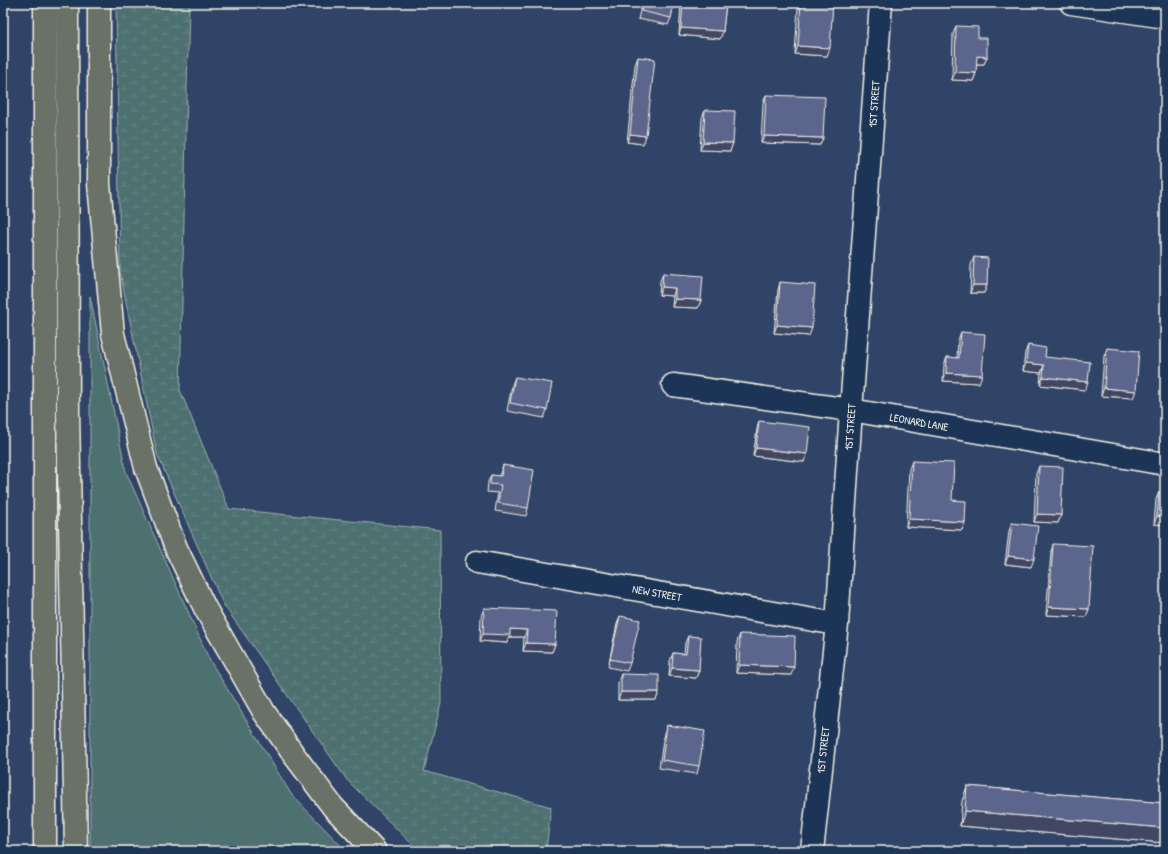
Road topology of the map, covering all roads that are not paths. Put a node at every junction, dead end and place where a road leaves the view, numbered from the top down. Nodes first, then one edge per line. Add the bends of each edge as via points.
1 (45, 3) edge
2 (67, 3) edge
3 (99, 3) edge
4 (881, 3) edge
5 (1071, 3) edge
6 (1165, 17) edge
7 (673, 384) dead end
8 (851, 410) junction
9 (1165, 464) edge
10 (477, 562) dead end
11 (837, 624) junction
12 (45, 851) edge
13 (76, 851) edge
14 (375, 851) edge
15 (812, 851) edge

1 - 12 highway
2 - 13 highway via 68,412
3 - 14 highway via 99,184 113,334 146,468 176,548 204,608 264,712 333,807
4 - 8 street, 1ST STREET
5 - 6 street
7 - 8 street, LEONARD LANE
8 - 9 street, LEONARD LANE
8 - 11 street, 1ST STREET
10 - 11 street, NEW STREET
11 - 15 street, 1ST STREET

